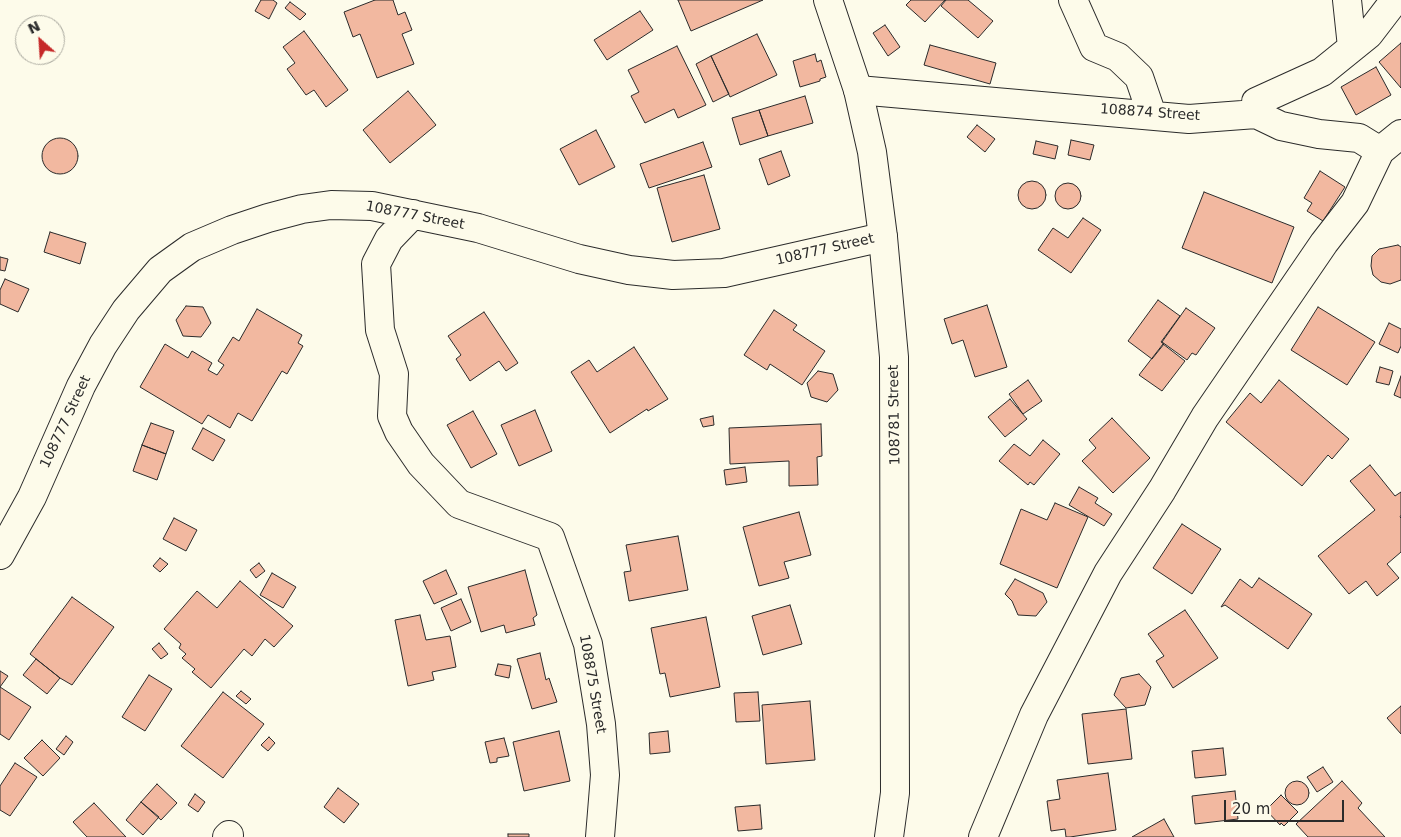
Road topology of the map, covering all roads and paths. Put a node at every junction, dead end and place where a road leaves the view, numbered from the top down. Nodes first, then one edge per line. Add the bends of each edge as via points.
1 (1073, 0) edge
2 (1346, 0) edge
3 (1395, 0) edge
4 (833, 2) edge
5 (1352, 47) junction
6 (858, 90) junction
7 (1256, 114) junction
8 (1152, 115) junction
9 (1401, 134) edge
10 (1380, 151) junction
11 (413, 214) junction
12 (883, 237) junction
13 (0, 555) edge
14 (600, 837) edge
15 (890, 837) edge
16 (983, 837) edge

1 - 8 street via 1094,47 1118,57 1139,77
2 - 5 street
3 - 5 street via 1369,34
4 - 6 street, 108781 Street
5 - 7 street via 1322,72 1256,102
6 - 8 street, 108874 Street
6 - 12 street, 108781 Street via 872,152
7 - 8 street, 108874 Street via 1189,118
7 - 10 street via 1281,126 1359,138
9 - 10 street
10 - 16 street via 1355,203 1205,417 1108,573 1034,715
11 - 12 street, 108777 Street via 478,228 579,259 673,275 724,273
11 - 13 street, 108777 Street via 372,206 331,205 302,209 232,230 192,247 160,270 126,310 103,345 81,386 32,497
11 - 14 street, 108875 Street via 389,239 376,264 380,330 394,374 392,416 421,464 459,504 550,537 588,644 601,724 605,775
12 - 15 street, 108781 Street via 894,357 895,414 895,793

